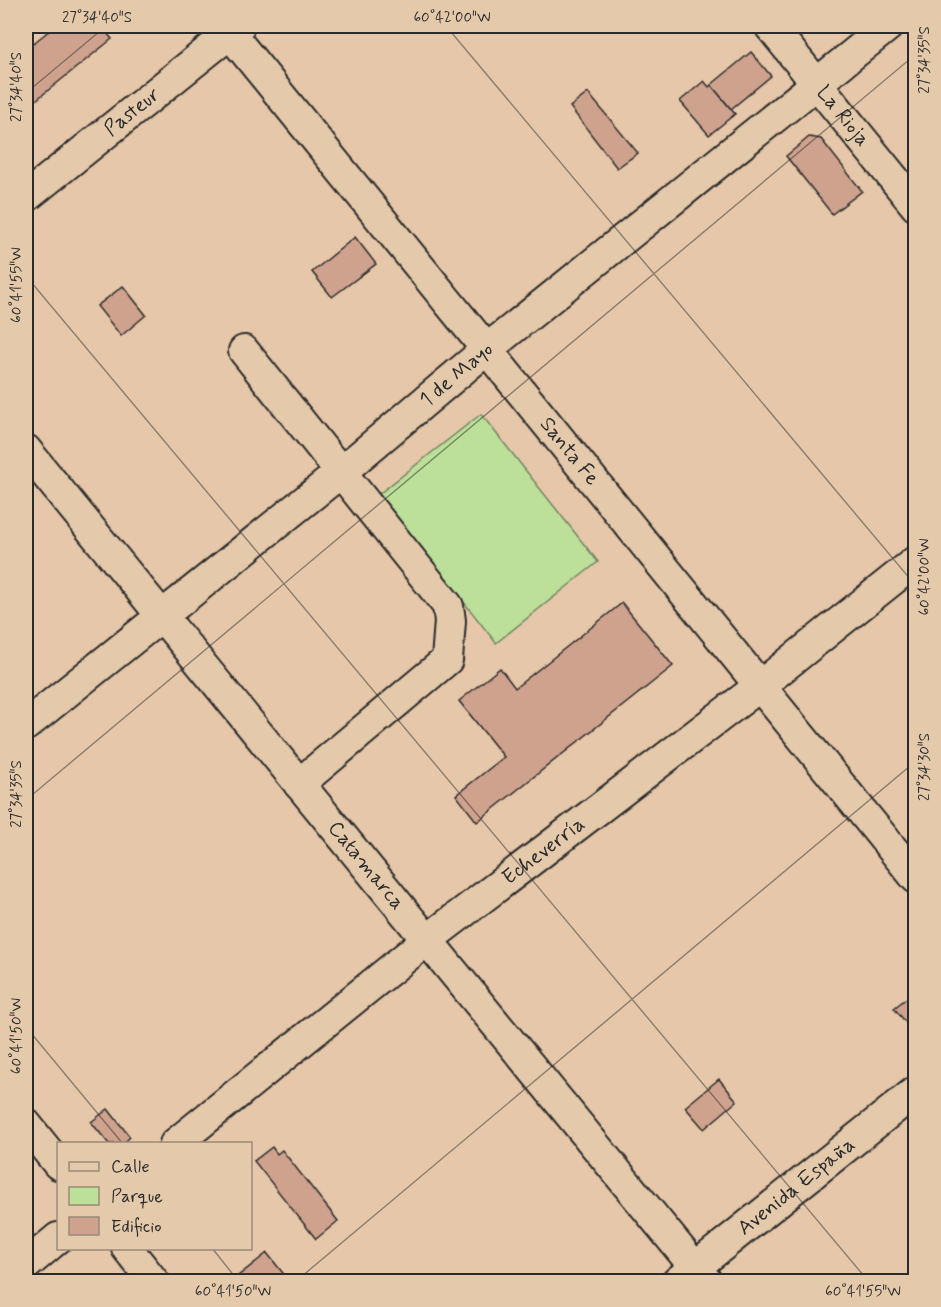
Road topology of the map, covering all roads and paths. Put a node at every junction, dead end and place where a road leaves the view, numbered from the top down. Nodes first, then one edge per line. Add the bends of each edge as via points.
1 (770, 26) edge
2 (888, 26) edge
3 (231, 28) edge
4 (816, 84) junction
5 (26, 197) edge
6 (915, 206) edge
7 (244, 351) dead end
8 (486, 351) junction
9 (26, 450) edge
10 (341, 472) junction
11 (915, 561) edge
12 (161, 615) junction
13 (761, 686) junction
14 (26, 725) edge
15 (298, 784) junction
16 (915, 878) edge
17 (427, 940) junction
18 (915, 1091) edge
19 (26, 1124) edge
20 (176, 1142) edge
21 (57, 1163) edge
22 (57, 1239) edge
23 (129, 1250) edge
24 (26, 1265) edge
25 (693, 1277) edge
26 (154, 1281) edge

1 - 4 street, La Rioja
2 - 4 street, 1 de Mayo
3 - 5 street, Pasteur
3 - 8 street, Santa Fe
4 - 6 street, La Rioja
4 - 8 street, 1 de Mayo
7 - 10 street
8 - 10 street, 1 de Mayo
8 - 13 street, Santa Fe
9 - 12 street, Catamarca
10 - 12 street, 1 de Mayo
10 - 15 street via 448,606 447,660
11 - 13 street, Echeverría
12 - 14 street, 1 de Mayo
12 - 15 street, Catamarca
13 - 16 street, Santa Fe
13 - 17 street, Echeverría
15 - 17 street, Catamarca
17 - 20 street, Echeverría
17 - 25 street, Catamarca
18 - 25 street, Avenida España
19 - 21 street
22 - 24 street
23 - 26 street

